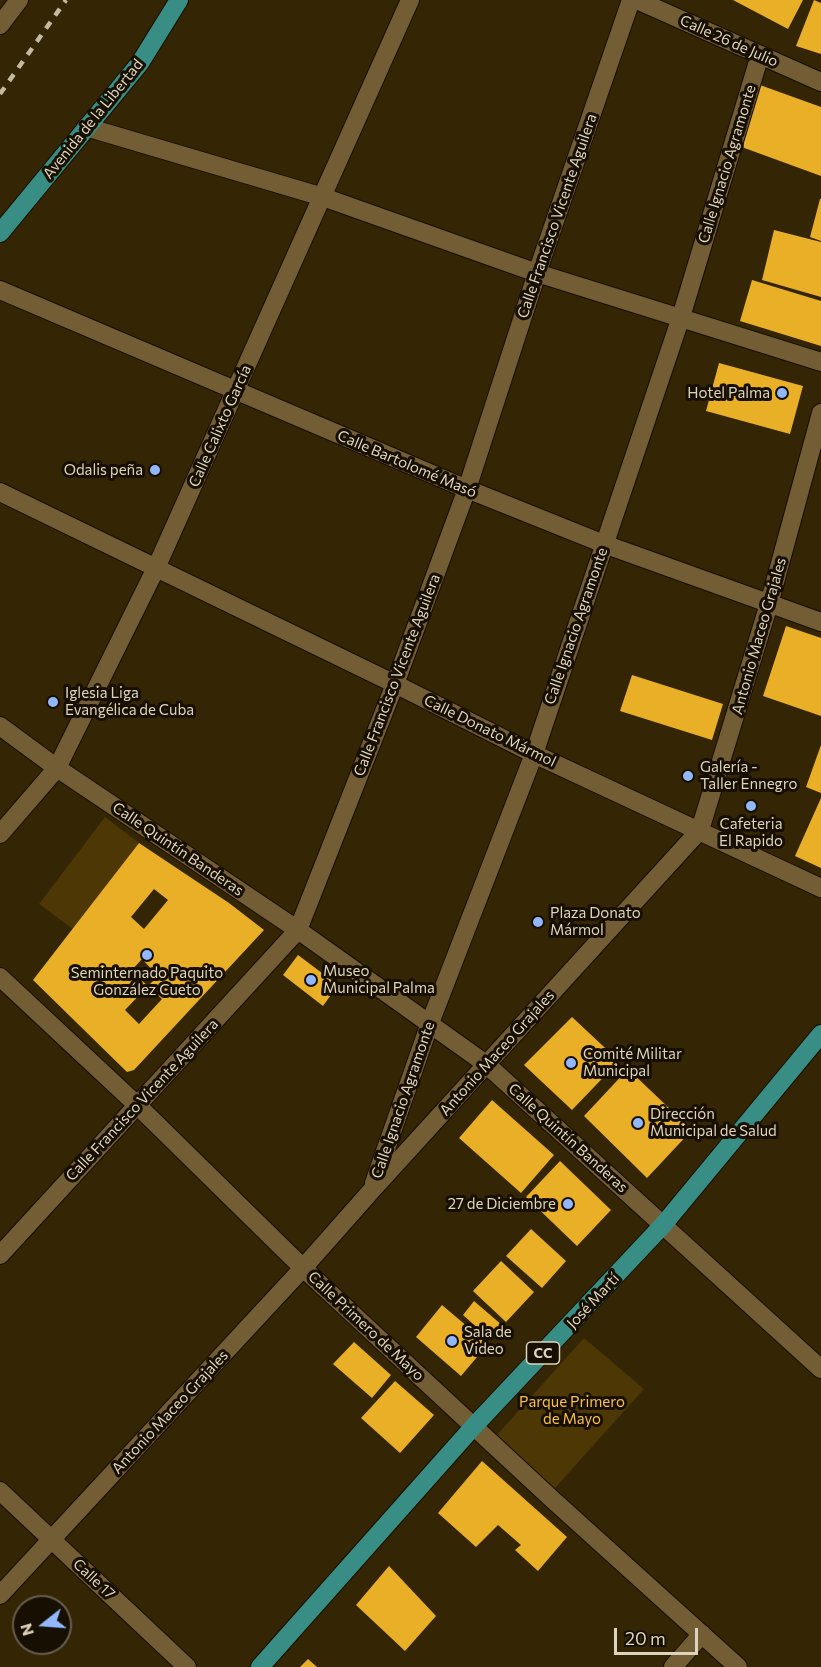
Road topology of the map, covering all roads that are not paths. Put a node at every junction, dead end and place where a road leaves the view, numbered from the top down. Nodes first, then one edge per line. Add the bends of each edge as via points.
1 (19, 0) edge
2 (179, 0) edge
3 (410, 0) edge
4 (631, 0) edge
5 (637, 0) edge
6 (0, 25) edge
7 (760, 55) junction
8 (821, 82) edge
9 (86, 127) junction
10 (323, 197) junction
11 (0, 233) edge
12 (537, 273) junction
13 (0, 290) edge
14 (681, 317) junction
15 (821, 362) edge
16 (235, 391) junction
17 (821, 413) edge
18 (467, 489) junction
19 (0, 492) edge
20 (604, 544) junction
21 (156, 568) junction
22 (770, 604) junction
23 (821, 622) edge
24 (395, 684) junction
25 (0, 726) edge
26 (534, 754) junction
27 (57, 768) junction
28 (700, 830) junction
29 (0, 834) edge
30 (821, 888) edge
31 (298, 930) junction
32 (0, 977) edge
33 (430, 1023) junction
34 (821, 1034) edge
35 (486, 1064) junction
36 (137, 1105) junction
37 (372, 1190) junction
38 (663, 1225) junction
39 (0, 1255) edge
40 (303, 1268) junction
41 (821, 1369) edge
42 (474, 1426) junction
43 (0, 1491) edge
44 (52, 1539) junction
45 (0, 1595) edge
46 (702, 1634) junction
47 (188, 1667) edge
48 (260, 1667) edge
49 (673, 1667) edge
50 (738, 1667) edge

1 - 6 street
2 - 9 main road, Avenida de la Libertad via 140,63
3 - 10 street, Calle Calixto García
4 - 12 street, Calle Francisco Vicente Aguilera
5 - 7 street, Calle 26 de Julio
7 - 8 street, Calle 26 de Julio
7 - 14 street, Calle Ignacio Agramonte
9 - 10 street
9 - 11 main road, Avenida de la Libertad
10 - 12 street
10 - 16 street, Calle Calixto García
12 - 14 street
12 - 18 street, Calle Francisco Vicente Aguilera
13 - 16 street, Calle Bartolomé Masó
14 - 15 street
14 - 20 street, Calle Ignacio Agramonte
16 - 18 street, Calle Bartolomé Masó
16 - 21 street, Calle Calixto García
17 - 22 street, Antonio Maceo Grajales
18 - 20 street, Calle Bartolomé Masó
18 - 24 street, Calle Francisco Vicente Aguilera
19 - 21 street, Calle Donato Mármol
20 - 22 street, Calle Bartolomé Masó
20 - 26 street, Calle Ignacio Agramonte
21 - 24 street, Calle Donato Mármol
21 - 27 street, Calle Calixto García
22 - 23 street, Calle Bartolomé Masó
22 - 28 street, Antonio Maceo Grajales
24 - 26 street, Calle Donato Mármol
24 - 31 street, Calle Francisco Vicente Aguilera
25 - 27 street, Calle Quintín Banderas
26 - 28 street, Calle Donato Mármol
26 - 33 street, Calle Ignacio Agramonte
27 - 29 street, Calle Calixto García
27 - 31 street, Calle Quintín Banderas
28 - 30 street, Calle Donato Mármol
28 - 35 street, Antonio Maceo Grajales
31 - 33 street, Calle Quintín Banderas
31 - 36 street, Calle Francisco Vicente Aguilera
32 - 36 street, Calle Primero de Mayo
33 - 35 street, Calle Quintín Banderas
33 - 37 street, Calle Ignacio Agramonte
34 - 38 main road, José Martí / CC
35 - 37 street, Antonio Maceo Grajales
35 - 38 street, Calle Quintín Banderas
36 - 39 street, Calle Francisco Vicente Aguilera
36 - 40 street, Calle Primero de Mayo
37 - 40 street, Antonio Maceo Grajales
38 - 41 street, Calle Quintín Banderas
38 - 42 main road, José Martí / CC
40 - 42 street, Calle Primero de Mayo
40 - 44 street, Antonio Maceo Grajales
42 - 46 street, Calle Primero de Mayo
42 - 48 main road, José Martí / CC
43 - 44 street, Calle 17
44 - 45 street, Antonio Maceo Grajales
44 - 47 street, Calle 17
46 - 49 street
46 - 50 street, Calle Primero de Mayo

